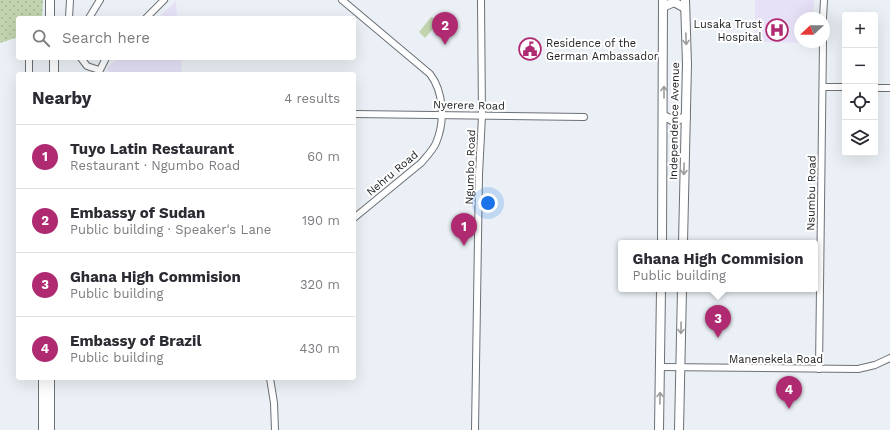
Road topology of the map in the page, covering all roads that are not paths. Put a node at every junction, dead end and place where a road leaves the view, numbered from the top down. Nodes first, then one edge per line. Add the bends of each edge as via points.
1 (50, 0) edge
2 (55, 0) edge
3 (70, 0) edge
4 (100, 0) edge
5 (164, 0) edge
6 (342, 0) edge
7 (481, 0) edge
8 (824, 0) edge
9 (665, 2) edge
10 (684, 3) edge
11 (823, 12) edge
12 (50, 16) edge
13 (55, 16) edge
14 (70, 16) edge
15 (90, 16) edge
16 (148, 16) edge
17 (823, 48) edge
18 (29, 60) edge
19 (49, 60) edge
20 (54, 60) edge
21 (83, 60) edge
22 (105, 60) edge
23 (29, 72) edge
24 (49, 72) edge
25 (54, 72) edge
26 (98, 72) edge
27 (823, 87) junction
28 (842, 87) edge
29 (878, 88) edge
30 (890, 88) edge
31 (356, 114) edge
32 (441, 115) junction
33 (482, 116) junction
34 (664, 116) junction
35 (584, 117) dead end
36 (686, 117) junction
37 (664, 126) junction
38 (685, 127) junction
39 (356, 216) edge
40 (662, 240) edge
41 (683, 240) edge
42 (661, 292) edge
43 (682, 292) edge
44 (890, 358) edge
45 (660, 367) junction
46 (680, 368) junction
47 (819, 369) junction
48 (44, 380) edge
49 (50, 380) edge
50 (270, 380) edge
51 (43, 430) edge
52 (50, 430) edge
53 (274, 430) edge
54 (475, 430) edge
55 (659, 430) edge
56 (679, 430) edge

1 - 12 main road
2 - 13 main road
3 - 14 street
4 - 15 street
5 - 16 street
6 - 32 street, Nehru Road via 430,74 439,90
7 - 33 street, Ngumbo Road
8 - 11 street
9 - 10 main road
34 -> 9 main road, Independence Avenue
10 -> 36 main road, Independence Avenue
17 - 27 street, Nsumbu Road
18 - 23 street
19 - 24 main road
20 - 25 main road
21 - 26 street via 87,66
22 - 26 street
27 - 28 street
27 - 47 street, Nsumbu Road
29 - 30 street
31 - 32 street, Nyerere Road
32 - 33 street, Nyerere Road
32 - 39 street, Nehru Road via 438,136 431,152
33 - 35 street, Nyerere Road
33 - 54 street, Ngumbo Road
34 - 36 main road via 674,121
34 - 37 main road, Independence Avenue
36 - 38 main road, Independence Avenue
37 - 38 main road via 675,121
37 - 40 main road, Independence Avenue
38 -> 41 main road, Independence Avenue
42 - 45 main road
43 -> 46 main road
44 - 47 street, Manenekela Road via 858,369
45 - 46 street, Manenekela Road
55 -> 45 main road
46 - 47 street, Manenekela Road
46 - 56 main road
48 - 51 main road
49 - 52 main road
50 - 53 street

